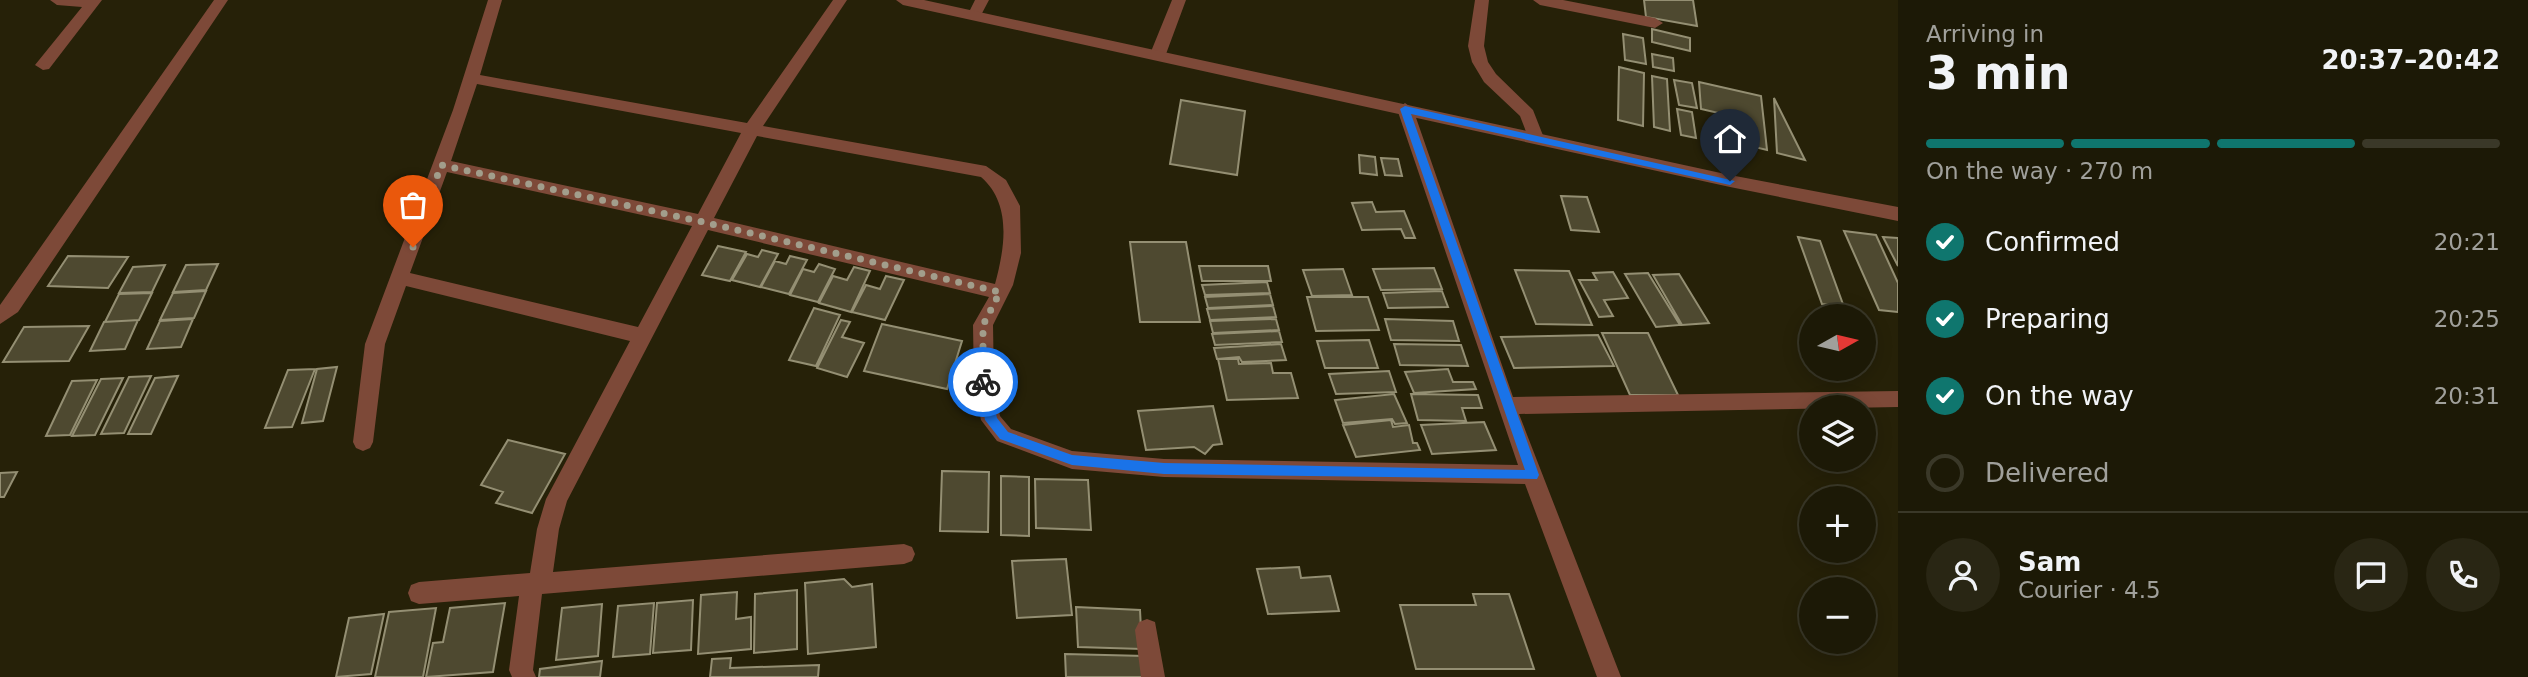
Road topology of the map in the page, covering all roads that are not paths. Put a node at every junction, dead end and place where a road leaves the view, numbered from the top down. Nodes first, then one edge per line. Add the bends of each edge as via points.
1 (57, 0) edge
2 (221, 0) edge
3 (495, 0) edge
4 (840, 0) edge
5 (903, 0) edge
6 (1179, 0) edge
7 (1482, 0) edge
8 (1540, 0) edge
9 (94, 1) edge
10 (978, 7) edge
11 (1655, 23) dead end
12 (1158, 54) junction
13 (43, 65) dead end
14 (470, 78) junction
15 (1405, 109) junction
16 (753, 127) junction
17 (1536, 138) junction
18 (441, 165) junction
19 (1898, 214) edge
20 (703, 222) junction
21 (401, 278) junction
22 (1000, 292) junction
23 (0, 316) edge
24 (643, 336) junction
25 (1898, 399) edge
26 (1506, 406) junction
27 (363, 442) dead end
28 (1533, 475) junction
29 (904, 554) dead end
30 (536, 584) junction
31 (419, 593) dead end
32 (1147, 630) dead end
33 (524, 677) edge
34 (1153, 677) edge
35 (1609, 677) edge

1 - 9 street
2 - 23 street via 11,307
3 - 14 street
4 - 16 street
5 - 10 street
6 - 12 street
7 - 17 street via 1476,46 1480,62 1527,114
8 - 11 street
9 - 13 street
10 - 12 street
12 - 15 street
14 - 16 street
14 - 18 street
15 - 17 street
15 - 26 street
16 - 20 street
16 - 22 street via 986,172 1000,184 1011,206 1012,253
17 - 19 street
18 - 20 street
18 - 21 street
20 - 22 street
20 - 24 street
21 - 24 street
21 - 27 street via 375,344
22 - 28 street via 983,325 984,386 991,420 1004,435 1072,460 1164,468
24 - 30 street via 554,507
25 - 26 street
26 - 28 street
28 - 35 street
29 - 30 street
30 - 31 street
30 - 33 street via 521,670
32 - 34 street

